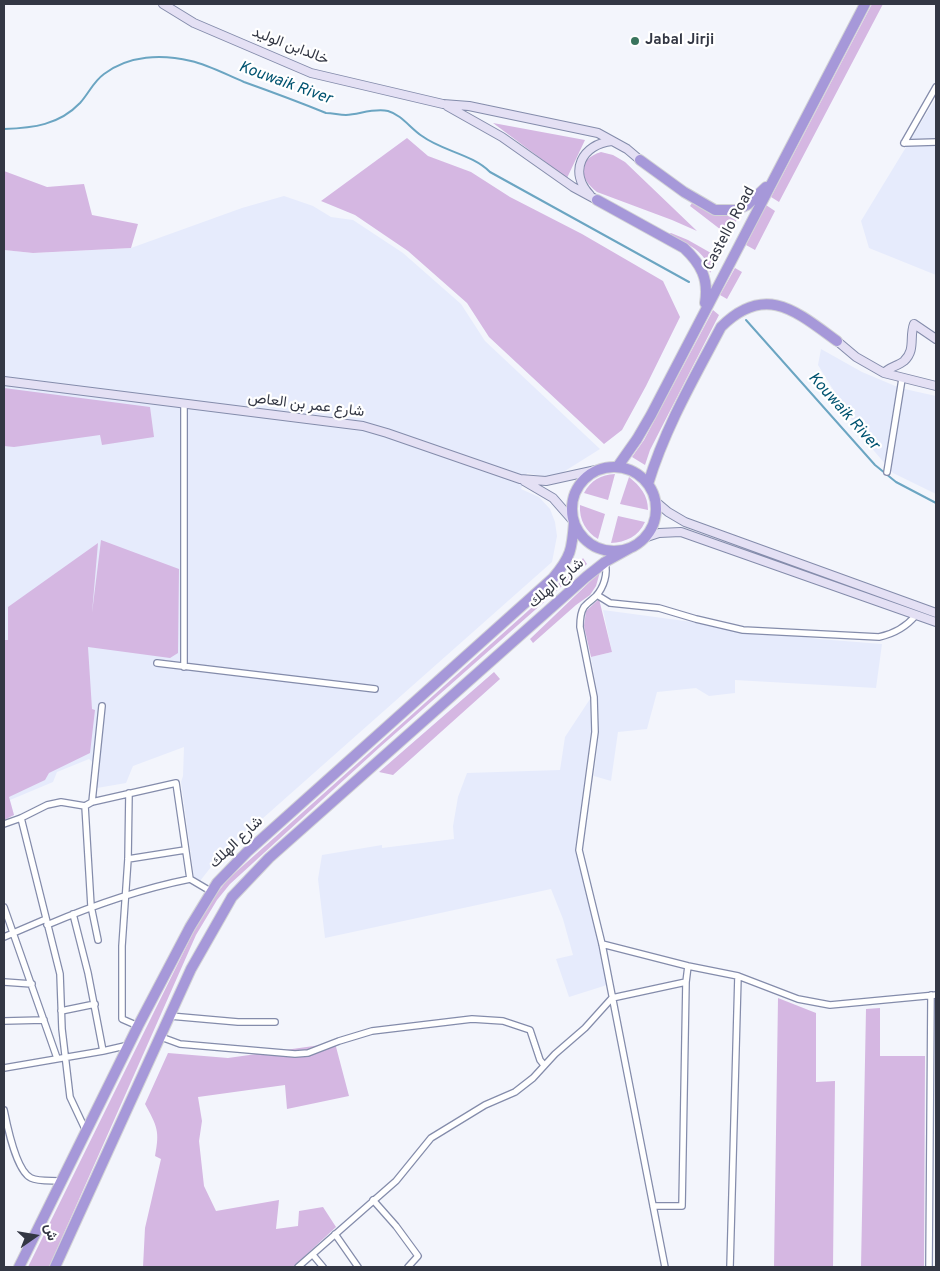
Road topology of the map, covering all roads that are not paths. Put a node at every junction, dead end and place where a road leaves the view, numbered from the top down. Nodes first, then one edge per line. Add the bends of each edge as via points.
1 (163, 4) edge
2 (864, 4) edge
3 (936, 86) edge
4 (443, 104) junction
5 (614, 141) junction
6 (936, 142) edge
7 (640, 160) joint
8 (774, 179) junction
9 (598, 200) junction
10 (702, 316) junction
11 (936, 339) edge
12 (837, 341) joint
13 (884, 373) junction
14 (902, 379) junction
15 (4, 381) edge
16 (936, 386) edge
17 (184, 404) junction
18 (618, 466) junction
19 (596, 470) junction
20 (886, 472) dead end
21 (520, 479) junction
22 (648, 484) junction
23 (656, 501) junction
24 (574, 522) junction
25 (644, 538) junction
26 (632, 547) junction
27 (605, 562) junction
28 (597, 595) junction
29 (936, 612) edge
30 (916, 615) junction
31 (936, 622) edge
32 (157, 663) dead end
33 (184, 667) junction
34 (375, 689) dead end
35 (102, 706) dead end
36 (129, 793) junction
37 (92, 802) junction
38 (85, 806) junction
39 (22, 818) junction
40 (4, 824) edge
41 (186, 850) junction
42 (128, 859) junction
43 (190, 879) junction
44 (212, 892) junction
45 (125, 895) junction
46 (91, 906) junction
47 (4, 907) edge
48 (72, 914) junction
49 (47, 922) junction
50 (13, 934) junction
51 (4, 937) edge
52 (98, 940) dead end
53 (602, 944) junction
54 (688, 966) junction
55 (738, 976) junction
56 (4, 982) edge
57 (686, 982) junction
58 (32, 984) junction
59 (934, 995) edge
60 (612, 998) junction
61 (95, 1004) junction
62 (62, 1011) junction
63 (170, 1016) junction
64 (44, 1020) junction
65 (4, 1021) edge
66 (275, 1022) dead end
67 (138, 1026) junction
68 (161, 1037) junction
69 (129, 1045) junction
70 (103, 1051) junction
71 (66, 1056) junction
72 (57, 1058) junction
73 (544, 1065) junction
74 (4, 1068) edge
75 (4, 1110) edge
76 (934, 1121) edge
77 (86, 1132) junction
78 (4, 1147) edge
79 (13, 1148) junction
80 (62, 1181) junction
81 (373, 1200) junction
82 (653, 1206) junction
83 (934, 1219) edge
84 (335, 1234) junction
85 (314, 1255) junction
86 (19, 1267) edge
87 (55, 1267) edge
88 (298, 1267) edge
89 (323, 1267) edge
90 (358, 1267) edge
91 (408, 1267) edge
92 (665, 1267) edge
93 (730, 1267) edge
94 (930, 1267) edge

1 - 4 main road, خالدابن الوليد via 194,23 311,72
2 - 8 highway, Castello Road
3 - 6 street via 904,143
4 - 5 main road via 469,106 582,129
4 - 9 main road via 502,137 573,187
5 - 7 main road
5 - 9 main road via 592,146 580,164 582,185
7 - 8 highway via 715,210 736,210
8 - 10 highway, Castello Road
9 - 10 highway via 693,256 704,273 707,292
10 - 18 highway, Castello Road via 638,439
11 - 13 main road via 914,324 910,353
12 - 13 main road via 856,357
12 - 22 highway via 800,315 775,304 761,304 734,315 721,327 668,429
13 - 14 main road
14 - 16 main road
14 - 20 street
15 - 17 main road, شارع عمر بن العاص
17 - 21 main road, شارع عمر بن العاص via 363,426
17 - 33 street
18 - 19 highway
18 - 22 highway via 638,474
19 - 21 main road, شارع عمر بن العاص via 546,481
19 - 24 highway via 578,486 573,498
21 - 24 main road via 553,498
22 - 23 highway
23 - 25 highway via 654,521
23 - 29 main road via 685,522
24 - 26 highway via 580,535 604,550
24 - 44 highway, شارع الهلك via 570,553 553,578 247,852
25 - 26 highway
25 - 30 main road via 658,533 681,532
26 - 27 highway, شارع الهلك
27 - 28 street via 607,571
27 - 63 highway, شارع الهلك via 269,858 232,897 191,969
28 - 30 street via 610,603 659,608 751,631 879,637 895,632
28 - 53 street via 583,608 580,618 594,698 595,732 580,850
30 - 31 main road
32 - 33 street
33 - 34 street
35 - 37 street
36 - 37 street
36 - 41 street via 176,783
36 - 42 street
37 - 38 street
38 - 39 street via 61,802 47,805
38 - 46 street
39 - 40 street
39 - 49 street
41 - 42 street
41 - 43 street
42 - 45 street
43 - 44 street
43 - 45 street
44 - 67 highway, شارع الهلك
45 - 46 street
45 - 67 street via 122,1018
46 - 48 street
46 - 52 street
47 - 50 street
48 - 49 street
48 - 61 street
49 - 50 street
49 - 62 street via 60,974
50 - 51 street
50 - 58 street
53 - 54 street
53 - 60 street
54 - 55 street
54 - 57 street
55 - 59 street via 798,999 830,1005
55 - 93 street
56 - 58 street
57 - 60 street
57 - 82 street via 682,1206
58 - 64 street
59 - 76 street via 930,1081
60 - 73 street
60 - 82 street
61 - 62 street
61 - 70 street
62 - 71 street
63 - 66 street
63 - 68 highway, شارع الهلك
64 - 65 street
64 - 72 street
67 - 69 highway, شارع الهلك
68 - 73 street via 180,1044 295,1054 308,1053 372,1031 495,1019 530,1030
68 - 87 highway, شارع الهلك
69 - 70 street
69 - 77 highway, شارع الهلك
70 - 71 street
71 - 72 street
71 - 77 street via 70,1098
72 - 74 street
73 - 81 street via 515,1092 485,1105 431,1138 396,1181
75 - 79 street
76 - 83 street
77 - 80 highway, شارع الهلك
78 - 79 street
79 - 80 street via 25,1174 32,1179
80 - 86 highway, شارع الهلك
81 - 84 street
81 - 91 street via 418,1256
82 - 92 street
83 - 94 street
84 - 85 street
84 - 90 street
85 - 88 street
85 - 89 street

